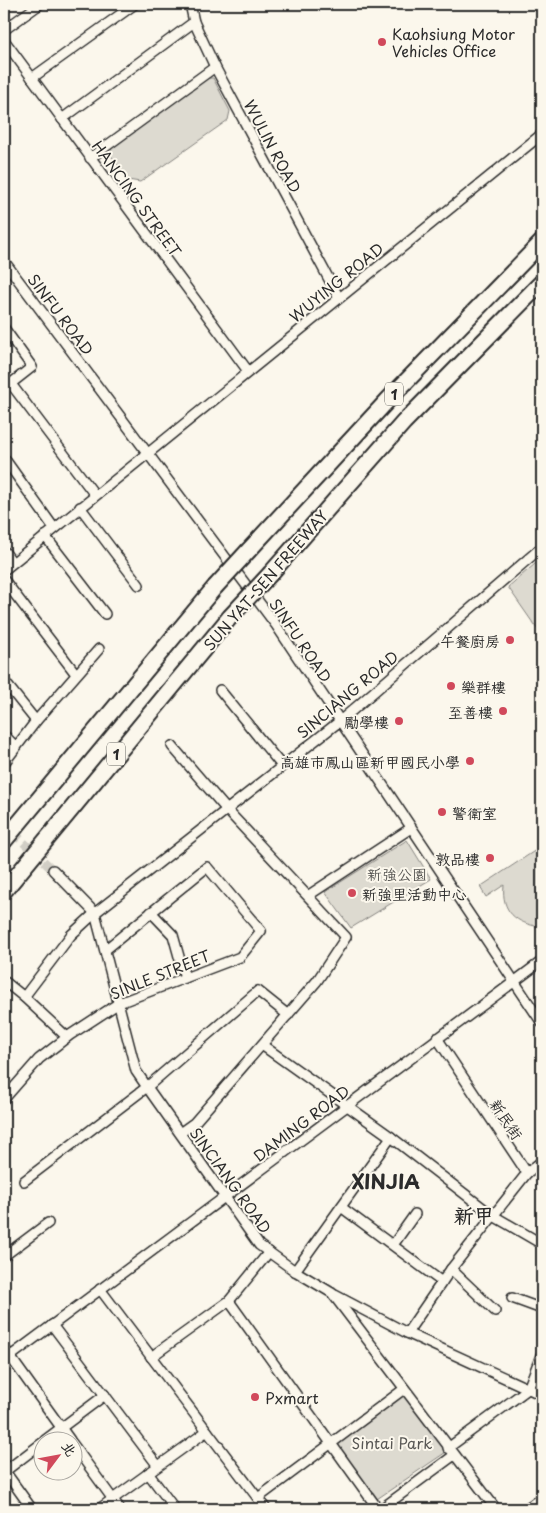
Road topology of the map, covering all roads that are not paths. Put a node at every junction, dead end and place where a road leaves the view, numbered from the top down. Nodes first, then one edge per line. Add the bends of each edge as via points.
1 (40, 4) edge
2 (135, 4) edge
3 (190, 4) edge
4 (194, 22) junction
5 (4, 30) edge
6 (5, 43) edge
7 (215, 66) junction
8 (32, 78) junction
9 (62, 119) junction
10 (542, 134) edge
11 (90, 158) junction
12 (542, 242) edge
13 (4, 261) edge
14 (542, 282) edge
15 (339, 298) junction
16 (4, 328) edge
17 (248, 371) junction
18 (7, 386) edge
19 (148, 452) junction
20 (4, 458) edge
21 (95, 495) junction
22 (80, 507) junction
23 (54, 528) junction
24 (45, 536) junction
25 (542, 547) edge
26 (4, 551) edge
27 (12, 562) junction
28 (4, 570) edge
29 (4, 580) edge
30 (139, 585) dead end
31 (105, 614) dead end
32 (99, 649) dead end
33 (76, 674) junction
34 (4, 681) edge
35 (220, 690) dead end
36 (36, 721) junction
37 (340, 721) junction
38 (4, 735) edge
39 (172, 746) dead end
40 (16, 747) junction
41 (4, 762) edge
42 (282, 766) junction
43 (227, 810) junction
44 (411, 828) junction
45 (4, 840) edge
46 (53, 870) tunnel mouth
47 (4, 892) edge
48 (309, 895) junction
49 (151, 912) junction
50 (94, 913) junction
51 (105, 950) junction
52 (542, 961) edge
53 (185, 978) junction
54 (4, 981) edge
55 (513, 982) junction
56 (24, 996) junction
57 (119, 1003) junction
58 (288, 1015) junction
59 (542, 1022) edge
60 (67, 1037) junction
61 (437, 1038) junction
62 (262, 1045) junction
63 (147, 1088) junction
64 (4, 1100) edge
65 (347, 1106) junction
66 (180, 1133) junction
67 (391, 1137) junction
68 (542, 1162) edge
69 (527, 1173) junction
70 (24, 1181) dead end
71 (225, 1196) junction
72 (341, 1207) junction
73 (415, 1214) dead end
74 (492, 1215) junction
75 (48, 1224) dead end
76 (542, 1244) edge
77 (393, 1245) junction
78 (269, 1252) junction
79 (4, 1256) edge
80 (451, 1269) junction
81 (295, 1271) junction
82 (442, 1282) junction
83 (100, 1290) junction
84 (332, 1293) junction
85 (512, 1298) dead end
86 (229, 1301) junction
87 (542, 1309) edge
88 (495, 1311) dead end
89 (52, 1325) junction
90 (407, 1333) junction
91 (4, 1348) edge
92 (542, 1353) edge
93 (151, 1357) junction
94 (7, 1359) edge
95 (404, 1389) junction
96 (528, 1389) junction
97 (105, 1395) junction
98 (542, 1395) edge
99 (62, 1428) junction
100 (59, 1430) edge
101 (206, 1431) junction
102 (331, 1443) junction
103 (32, 1451) edge
104 (451, 1452) junction
105 (82, 1457) edge
106 (158, 1466) junction
107 (4, 1471) edge
108 (148, 1473) junction
109 (542, 1497) edge
110 (258, 1498) junction
111 (113, 1499) junction
112 (32, 1509) edge
113 (99, 1509) edge
114 (120, 1509) edge
115 (175, 1509) edge
116 (266, 1509) edge
117 (379, 1509) edge
118 (496, 1509) edge
119 (526, 1509) edge

1 - 5 street
2 - 8 street
3 - 4 street, WULIN ROAD
4 - 7 street, WULIN ROAD
4 - 9 street
6 - 8 street, HANCING STREET
7 - 11 street
7 - 15 street, WULIN ROAD
8 - 9 street, HANCING STREET
9 - 11 street, HANCING STREET
10 - 15 street, WUYING ROAD
11 - 17 street, HANCING STREET
12 - 45 highway, SUN YAT-SEN FREEWAY / 1, bridge via 387,401 249,550
13 - 19 street, SINFU ROAD
14 - 47 highway, SUN YAT-SEN FREEWAY / 1, bridge via 404,422 230,617
15 - 17 street, WUYING ROAD
16 - 18 street via 32,367
17 - 19 street, WUYING ROAD
18 - 21 street
19 - 21 street, WUYING ROAD
19 - 37 street, SINFU ROAD via 276,625
20 - 23 street
21 - 22 street, WUYING ROAD
22 - 23 street, WUYING ROAD
22 - 30 street
23 - 24 street, WUYING ROAD
24 - 27 street, WUYING ROAD
24 - 31 street
25 - 37 street, SINCIANG ROAD
26 - 27 street
27 - 28 street, WUYING ROAD
29 - 33 street
32 - 33 street
33 - 36 street
34 - 36 street
35 - 42 street
36 - 40 street
37 - 42 street, SINCIANG ROAD
37 - 44 street, SINFU ROAD
38 - 40 street
39 - 43 street
40 - 41 street
42 - 43 street, SINCIANG ROAD
43 - 48 street
43 - 50 street, SINCIANG ROAD
44 - 48 street
44 - 55 street, SINFU ROAD
46 - 50 street, SINCIANG ROAD
48 - 58 street via 346,937 317,981
49 - 51 street
49 - 53 street via 173,935
49 - 53 street, SINLE STREET via 207,867 261,930 240,958
50 - 51 street, SINCIANG ROAD
50 - 56 street via 71,935
51 - 57 street, SINCIANG ROAD
52 - 55 street, DAMING ROAD
53 - 57 street, SINLE STREET
54 - 56 street
55 - 59 street, SINFU ROAD
55 - 61 street, DAMING ROAD
56 - 60 street
57 - 60 street, SINLE STREET
57 - 63 street, SINCIANG ROAD via 136,1071
58 - 62 street
58 - 63 street via 258,991
60 - 64 street, SINLE STREET via 39,1059
61 - 65 street, DAMING ROAD
61 - 69 street, 新民街
62 - 65 street
62 - 66 street via 194,1124
63 - 66 street, SINCIANG ROAD
63 - 70 street
65 - 67 street
65 - 71 street, DAMING ROAD
66 - 71 street, SINCIANG ROAD
67 - 72 street
67 - 74 street
68 - 69 street
69 - 74 street
71 - 78 street, SINCIANG ROAD via 259,1245
71 - 83 street, DAMING ROAD
72 - 77 street
72 - 81 street
73 - 77 street
74 - 76 street
74 - 80 street
75 - 79 street
77 - 82 street
78 - 81 street, SINCIANG ROAD
78 - 86 street
80 - 82 street
80 - 88 street
81 - 84 street, SINCIANG ROAD
82 - 90 street
83 - 89 street, DAMING ROAD
83 - 93 street
84 - 90 street
84 - 95 street, SINCIANG ROAD
85 - 87 street
86 - 93 street
86 - 102 street
89 - 94 street, DAMING ROAD
89 - 97 street
90 - 96 street
91 - 94 street
92 - 96 street
93 - 101 street
94 - 99 street
95 - 102 street
95 - 104 street, SINCIANG ROAD
96 - 98 street
96 - 104 street
97 - 99 street
97 - 106 street
99 - 100 street
101 - 106 street
101 - 110 street
102 - 110 street
102 - 117 street
103 - 107 street
104 - 117 street
104 - 118 street, SINCIANG ROAD
105 - 111 street
106 - 108 street
107 - 112 street
108 - 111 street
108 - 115 street
109 - 119 street
110 - 116 street
111 - 113 street
111 - 114 street

